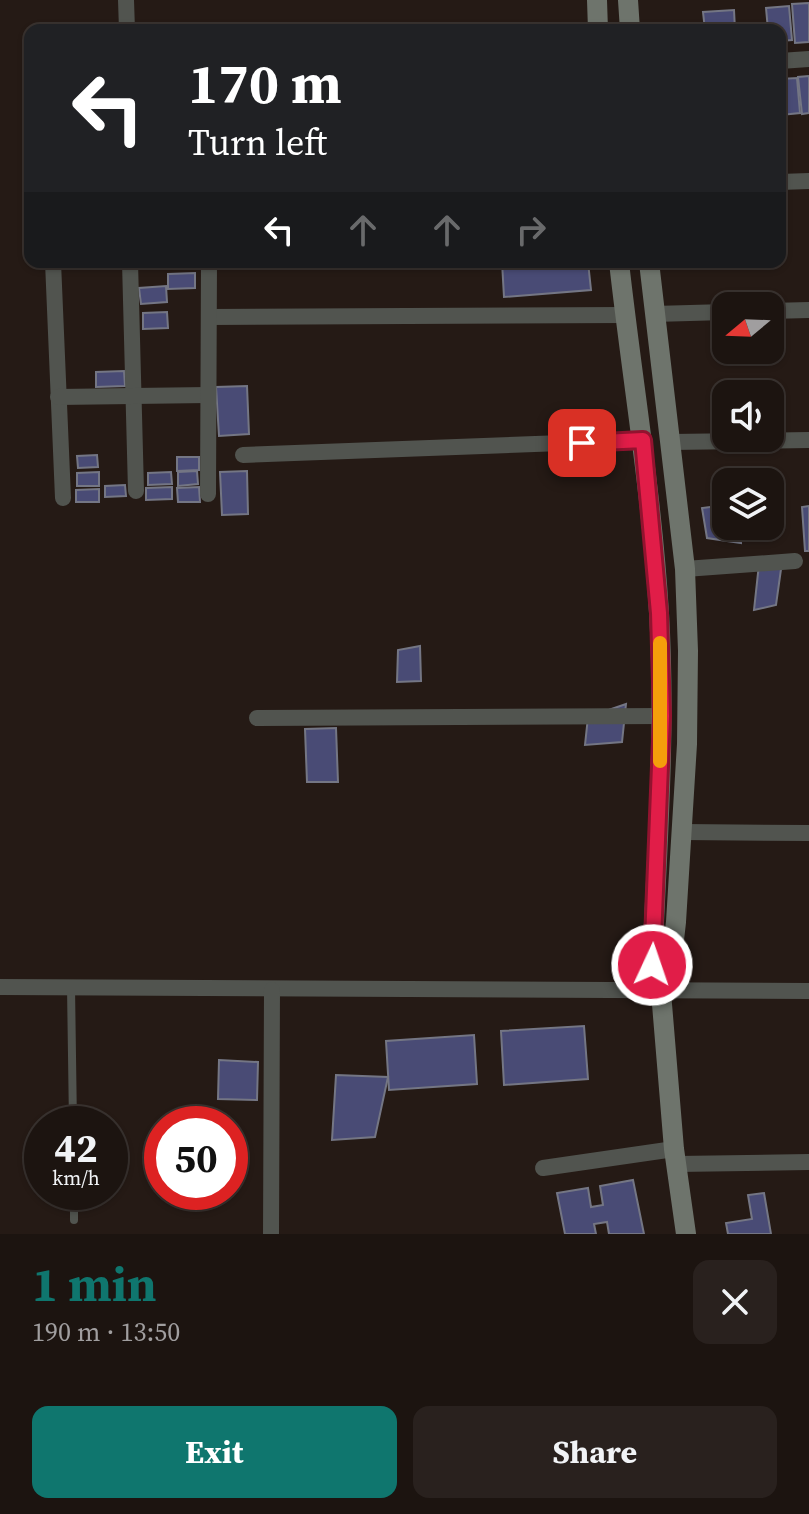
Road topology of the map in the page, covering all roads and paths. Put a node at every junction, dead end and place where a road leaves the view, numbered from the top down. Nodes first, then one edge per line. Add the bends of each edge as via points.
1 (126, 0) edge
2 (597, 0) edge
3 (628, 0) edge
4 (127, 24) edge
5 (598, 24) edge
6 (630, 24) edge
7 (809, 59) edge
8 (786, 61) edge
9 (809, 181) edge
10 (786, 182) edge
11 (53, 268) edge
12 (130, 268) edge
13 (209, 268) edge
14 (620, 268) edge
15 (650, 268) edge
16 (809, 310) edge
17 (784, 311) edge
18 (712, 312) edge
19 (654, 314) junction
20 (625, 315) junction
21 (209, 317) junction
22 (208, 395) junction
23 (133, 396) junction
24 (58, 397) junction
25 (643, 440) junction
26 (809, 440) edge
27 (671, 442) junction
28 (243, 455) dead end
29 (136, 491) dead end
30 (208, 494) dead end
31 (63, 498) dead end
32 (795, 561) dead end
33 (685, 569) junction
34 (662, 716) junction
35 (257, 718) dead end
36 (683, 832) junction
37 (809, 833) edge
38 (660, 986) junction
39 (0, 987) edge
40 (71, 987) junction
41 (272, 990) junction
42 (809, 991) edge
43 (73, 1106) edge
44 (676, 1156) junction
45 (809, 1162) edge
46 (543, 1168) dead end
47 (74, 1210) edge
48 (74, 1220) dead end
49 (271, 1234) edge
50 (686, 1234) edge

1 - 4 street
2 - 5 main road
3 - 6 main road
7 - 8 street
9 - 10 street
11 - 24 street
12 - 23 street
13 - 21 street
14 - 20 main road
15 - 19 main road
16 - 17 street
18 - 19 street
19 - 27 main road
20 - 21 street
20 - 25 main road
21 - 22 street
22 - 23 street
22 - 30 street
23 - 24 street
23 - 29 street
24 - 31 street
25 - 28 street
25 - 34 main road via 659,613
26 - 27 street
27 - 33 main road
32 - 33 street
33 - 36 main road
34 - 35 street
34 - 38 main road via 652,965
36 - 37 street
36 - 38 main road via 671,966
38 - 41 street
38 - 42 street
38 - 44 main road
39 - 40 street
40 - 41 street
40 - 43 lane
41 - 49 street
44 - 45 street
44 - 46 street
44 - 50 main road
47 - 48 lane

